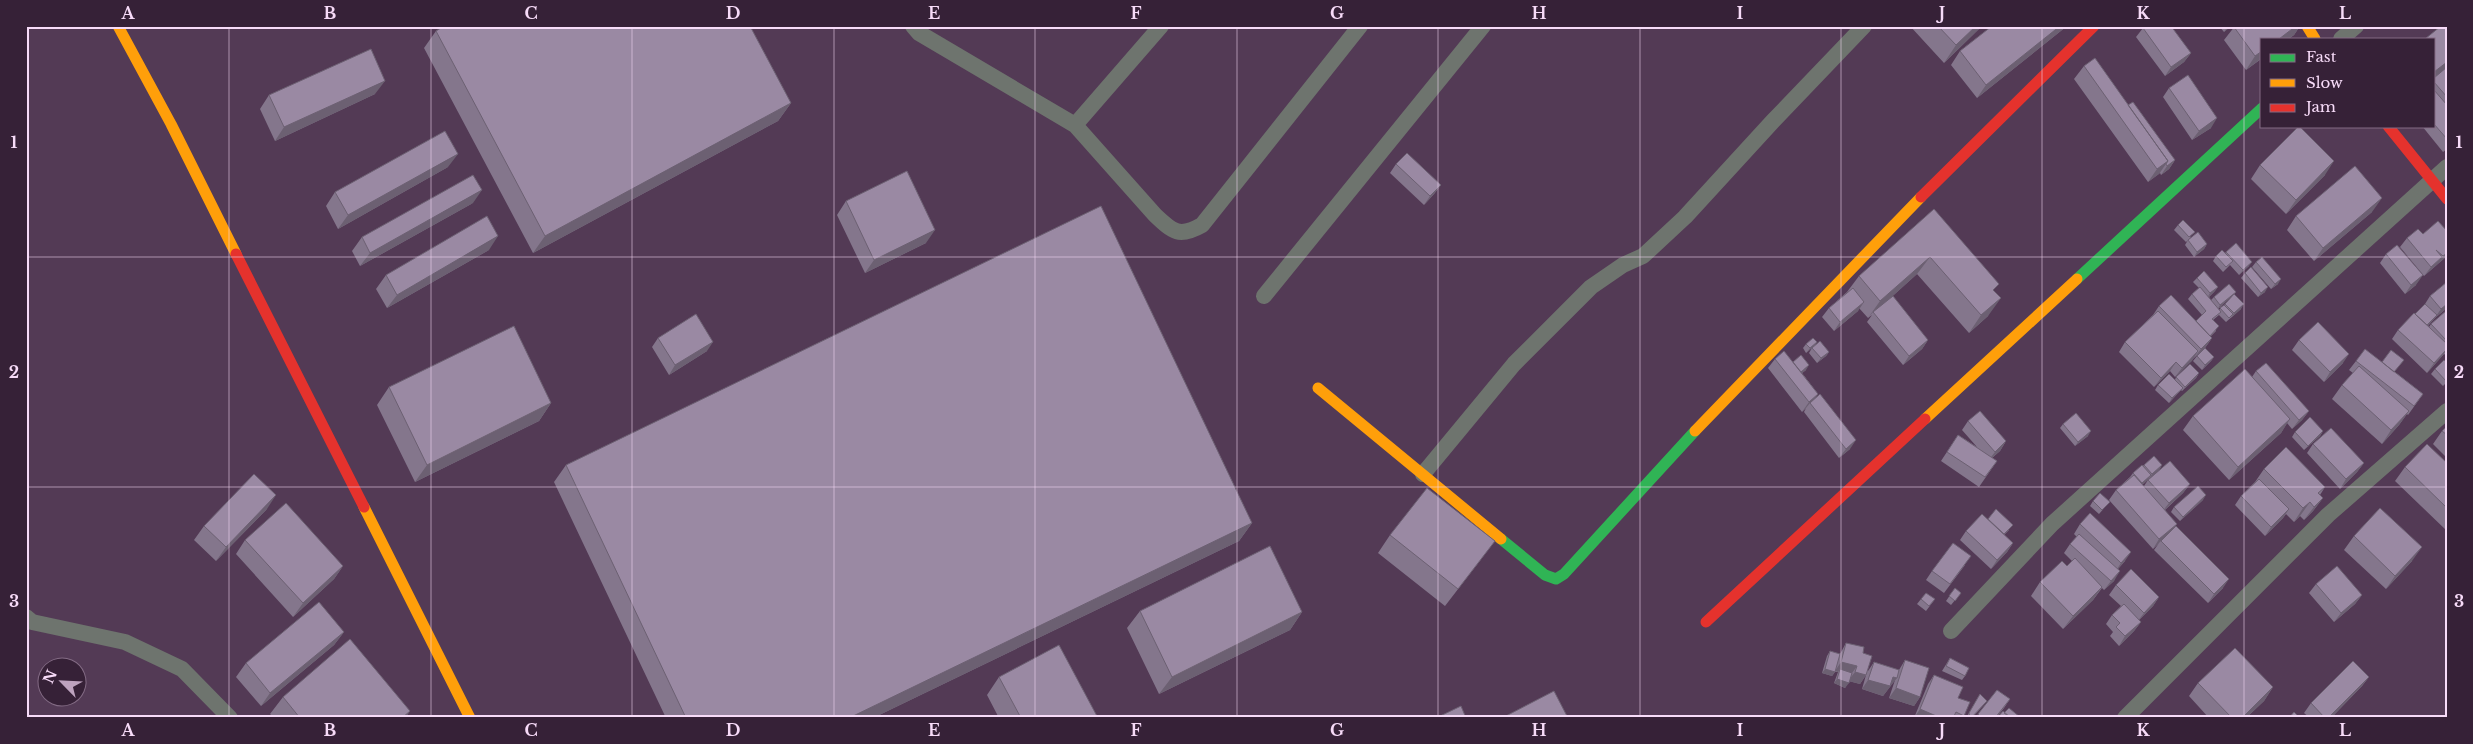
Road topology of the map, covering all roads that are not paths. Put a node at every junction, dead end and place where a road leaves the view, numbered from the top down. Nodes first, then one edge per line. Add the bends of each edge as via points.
1 (118, 26) edge
2 (913, 26) edge
3 (1161, 26) edge
4 (1360, 26) edge
5 (1483, 26) edge
6 (1864, 26) edge
7 (2094, 26) edge
8 (2306, 26) edge
9 (2356, 26) edge
10 (2314, 38) edge
11 (2342, 38) edge
12 (2260, 110) edge
13 (1075, 125) junction
14 (2390, 128) edge
15 (2447, 167) edge
16 (2432, 179) junction
17 (2447, 200) edge
18 (1264, 296) dead end
19 (1318, 388) dead end
20 (2447, 411) edge
21 (1423, 474) junction
22 (26, 617) edge
23 (1706, 622) dead end
24 (1952, 632) dead end
25 (230, 718) edge
26 (470, 718) edge
27 (2125, 718) edge

1 - 26 street via 171,124
2 - 13 street via 919,34
3 - 13 street
4 - 13 street via 1202,225 1188,233 1177,232 1162,222
5 - 18 street
6 - 21 street via 1685,217 1643,256 1623,265 1591,287 1514,364
7 - 21 street via 1962,154 1727,396 1564,574 1556,578 1545,575
8 - 10 street
9 - 11 street
12 - 23 street
14 - 16 street
15 - 16 street
16 - 17 street
16 - 24 street via 2052,524
19 - 21 street
20 - 27 street via 2328,514
22 - 25 street via 32,622 126,642 182,669

